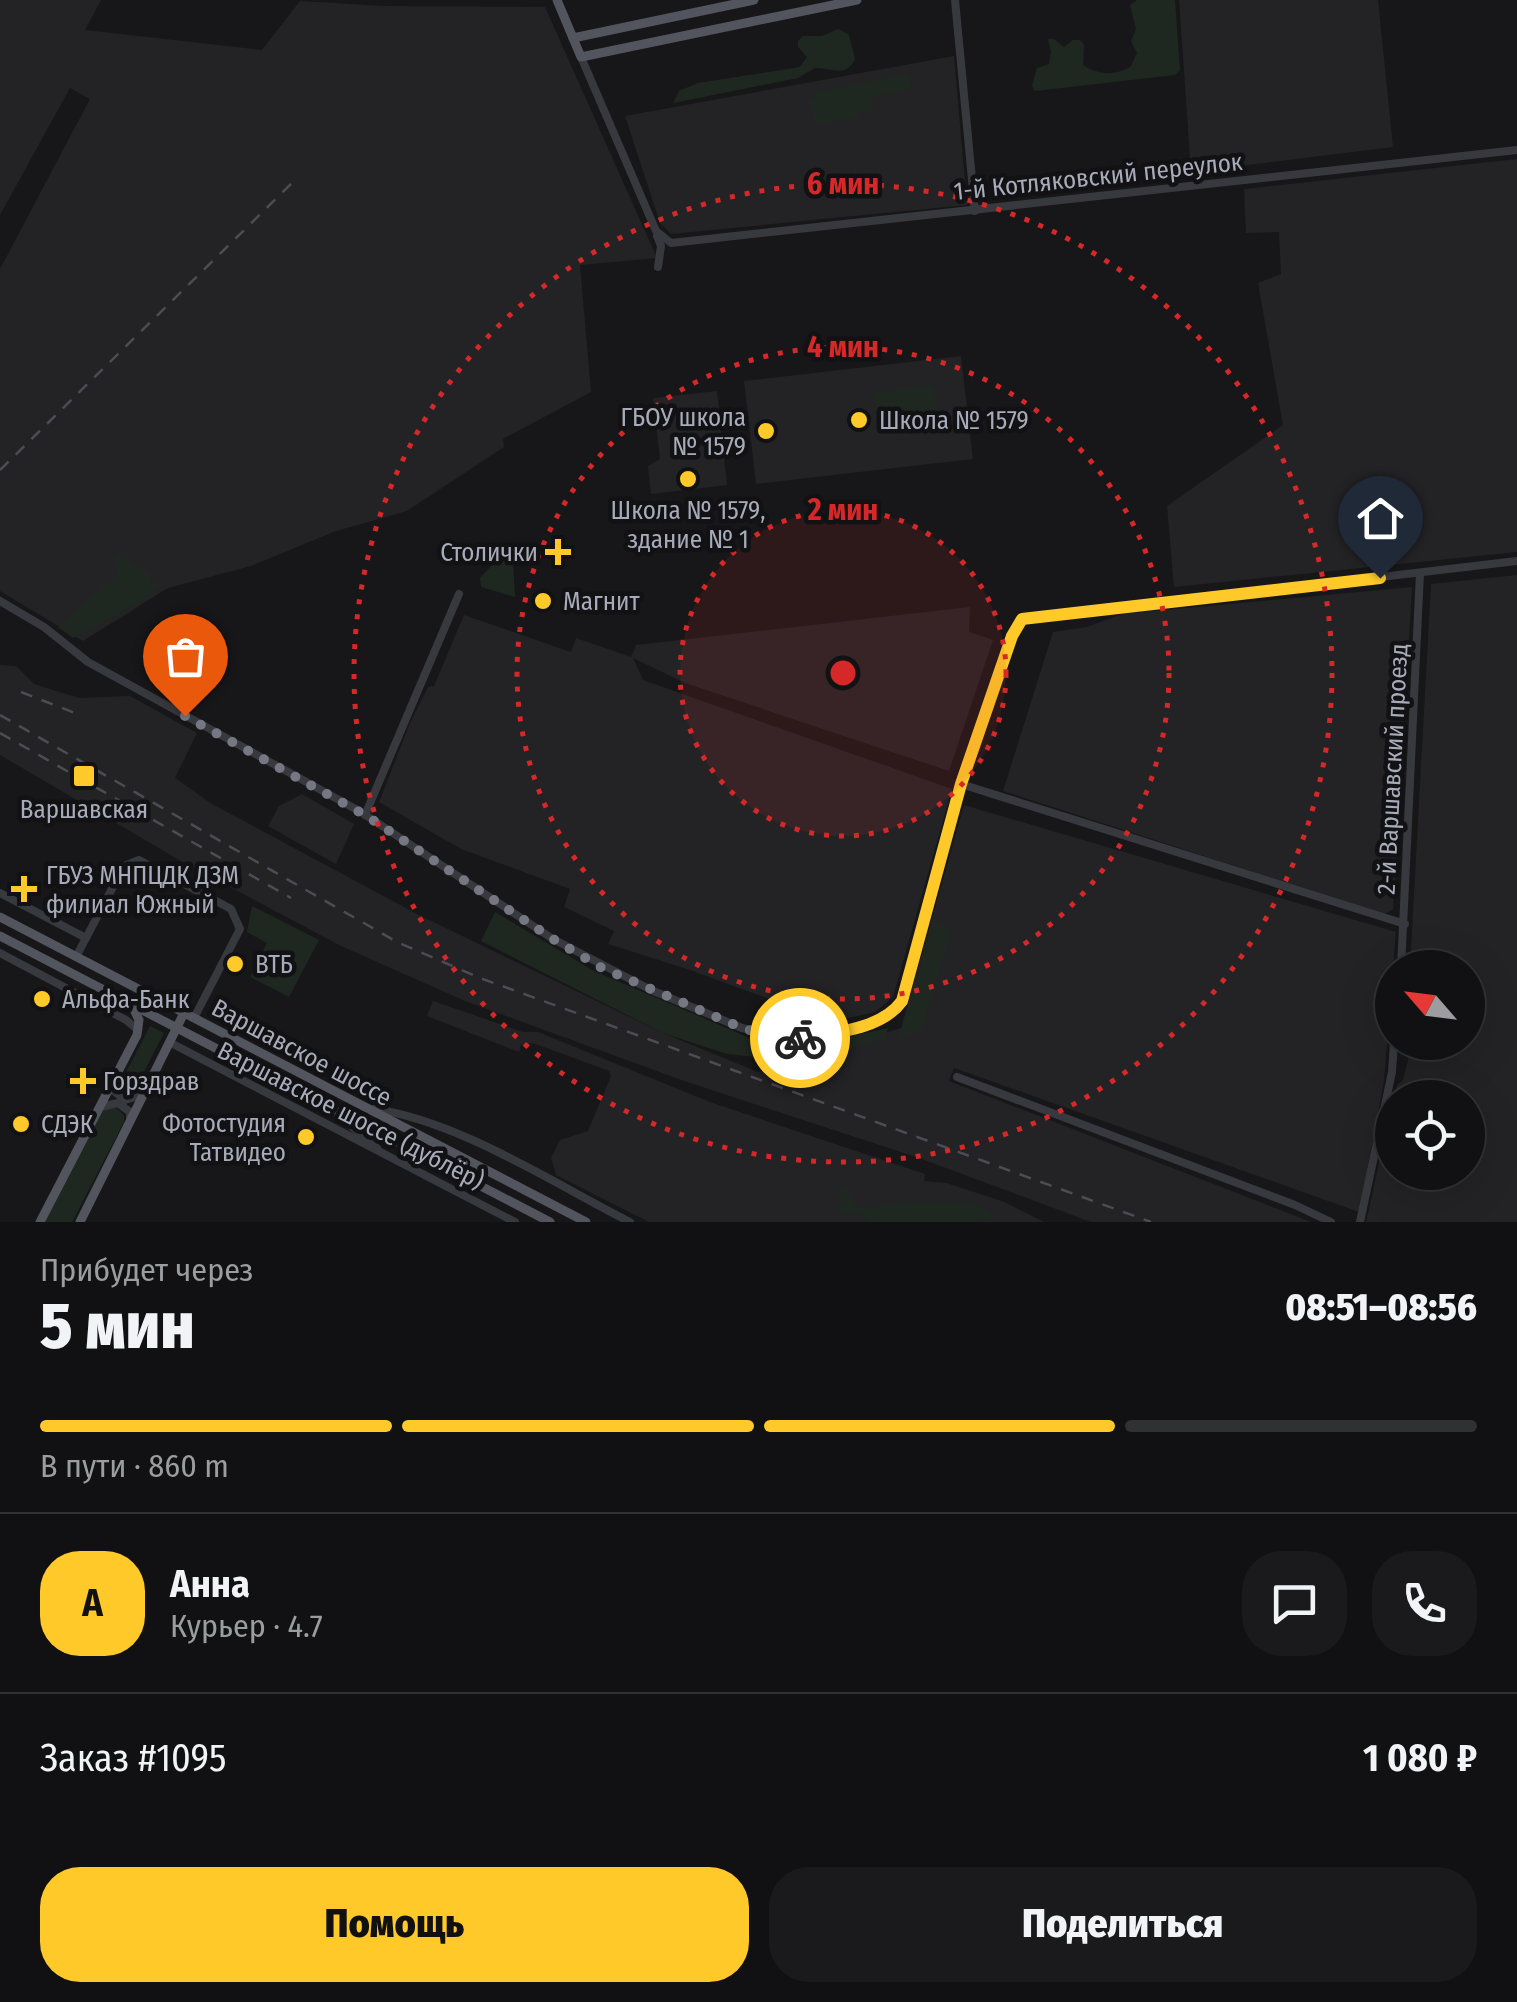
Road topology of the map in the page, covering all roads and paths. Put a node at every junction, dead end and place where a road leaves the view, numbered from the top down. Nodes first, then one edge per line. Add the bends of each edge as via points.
1 (558, 0) edge
2 (754, 0) edge
3 (857, 0) edge
4 (955, 0) edge
5 (573, 38) junction
6 (581, 57) junction
7 (1517, 150) edge
8 (975, 210) junction
9 (656, 232) junction
10 (671, 243) junction
11 (660, 253) junction
12 (658, 267) dead end
13 (1517, 562) edge
14 (1420, 573) junction
15 (459, 594) dead end
16 (0, 601) edge
17 (961, 784) junction
18 (365, 815) junction
19 (0, 892) edge
20 (0, 917) edge
21 (1405, 924) junction
22 (0, 936) edge
23 (86, 938) junction
24 (1403, 950) edge
25 (0, 953) edge
26 (76, 957) junction
27 (132, 1005) junction
28 (189, 1016) junction
29 (176, 1028) junction
30 (138, 1030) junction
31 (169, 1042) junction
32 (1393, 1060) edge
33 (957, 1077) dead end
34 (115, 1078) junction
35 (145, 1093) junction
36 (326, 1106) junction
37 (99, 1108) junction
38 (366, 1108) junction
39 (130, 1124) junction
40 (389, 1158) junction
41 (40, 1222) edge
42 (80, 1222) edge
43 (515, 1222) edge
44 (550, 1222) edge
45 (586, 1222) edge
46 (630, 1222) edge
47 (1332, 1222) edge
48 (1360, 1222) edge

1 - 5 main road
2 - 5 main road
3 - 6 main road
4 - 8 street
5 - 6 main road
6 - 9 street
7 - 8 street, 1-й Котляковский переулок
8 - 10 street, 1-й Котляковский переулок
9 - 10 street
9 - 11 street
10 - 11 street
11 - 12 street
13 - 14 street
14 - 17 street via 1022,619
14 - 21 street, 2-й Варшавский проезд
15 - 18 street
16 - 18 street via 93,665
17 - 18 street via 902,1001 893,1012 838,1032 800,1038 742,1028 602,968
17 - 21 street
19 - 23 street
20 - 26 main road, Варшавское шоссе
21 - 24 street, 2-й Варшавский проезд
22 - 27 main road, Варшавское шоссе
23 - 26 street
23 - 28 street via 124,866 139,860 231,909 240,929
25 - 30 street
26 - 28 main road, Варшавское шоссе
27 - 29 main road, Варшавское шоссе
27 - 30 main road
28 - 29 main road
28 - 38 main road, Варшавское шоссе
29 - 31 main road
29 - 36 main road, Варшавское шоссе
30 - 34 main road
31 - 35 main road
31 - 40 street, Варшавское шоссе (дублёр)
32 - 48 street
33 - 47 street
34 - 35 street via 115,1092 125,1100
34 - 37 main road
35 - 39 main road
36 - 40 street
36 - 44 main road, Варшавское шоссе
37 - 39 street via 125,1106
37 - 41 main road
38 - 45 main road, Варшавское шоссе
38 - 46 street, Варшавское шоссе (дублёр) via 452,1131
39 - 42 main road
40 - 43 street, Варшавское шоссе (дублёр)

